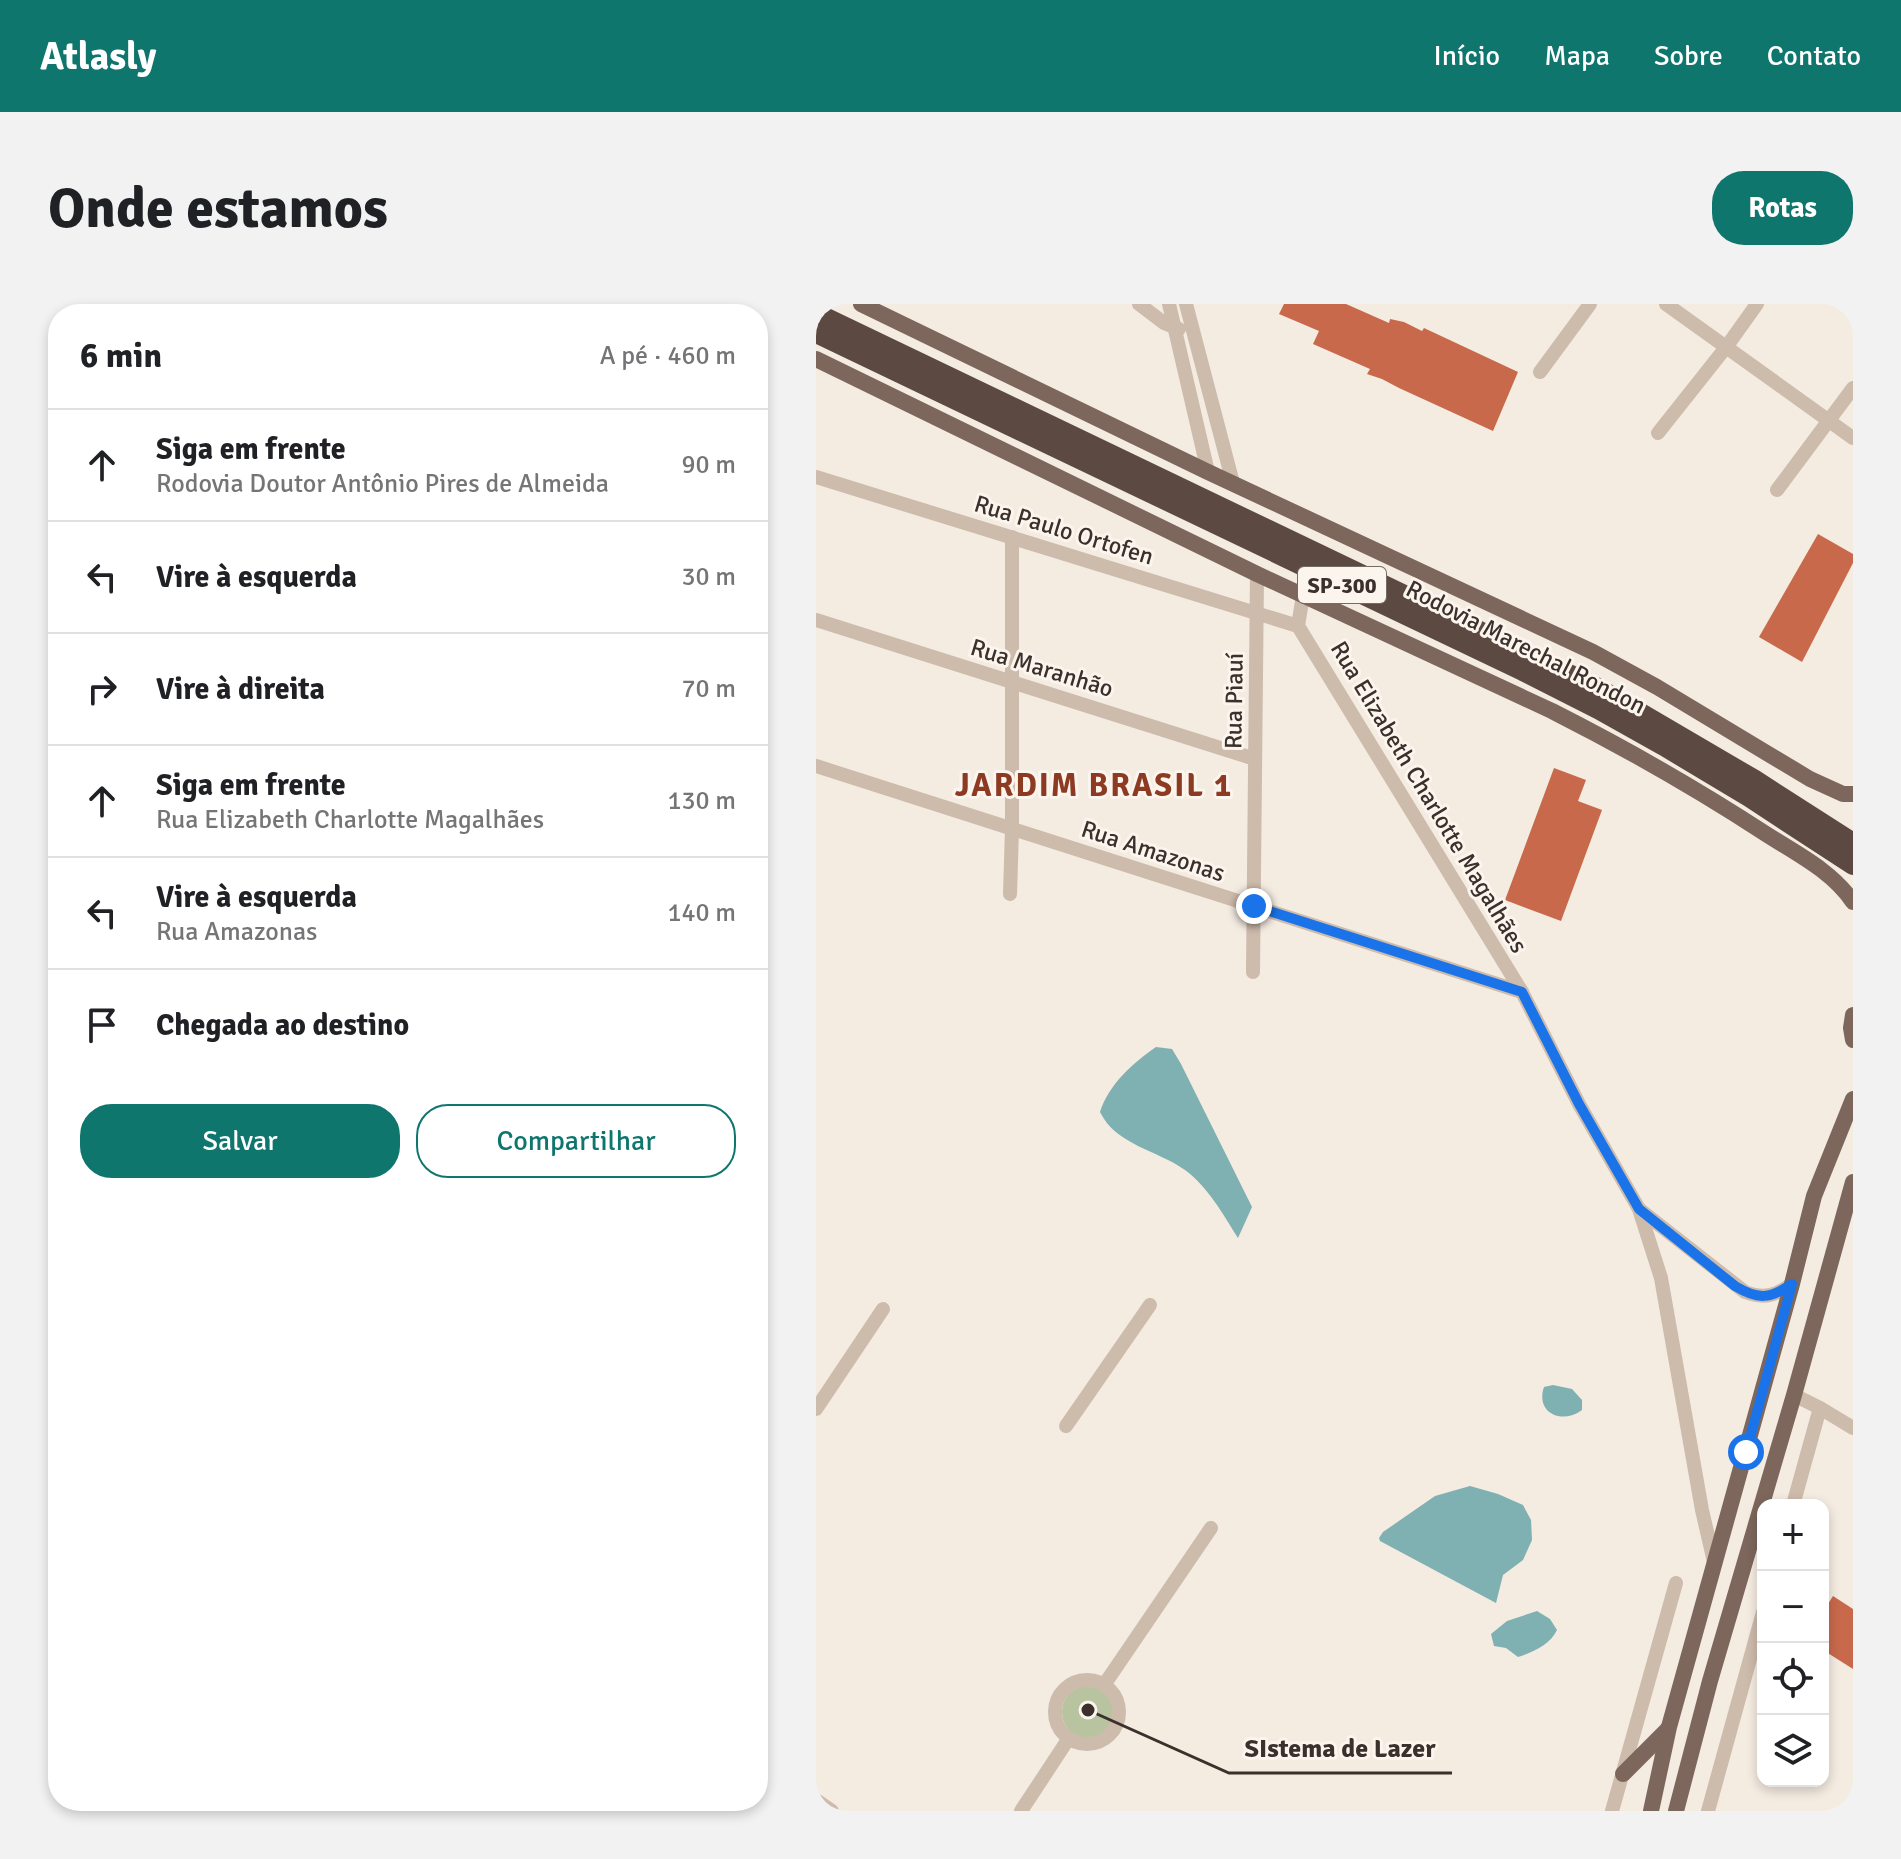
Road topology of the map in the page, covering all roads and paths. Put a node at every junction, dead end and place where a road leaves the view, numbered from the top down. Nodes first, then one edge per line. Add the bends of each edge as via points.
1 (861, 304) edge
2 (1139, 304) edge
3 (1169, 304) edge
4 (1186, 304) edge
5 (1590, 304) edge
6 (1666, 304) edge
7 (1757, 304) edge
8 (816, 313) edge
9 (1174, 328) junction
10 (1193, 328) junction
11 (816, 333) edge
12 (1727, 346) junction
13 (816, 359) edge
14 (1540, 372) dead end
15 (1853, 388) edge
16 (1829, 422) junction
17 (1658, 433) dead end
18 (1853, 438) edge
19 (1208, 472) junction
20 (816, 477) edge
21 (1233, 483) junction
22 (1777, 490) dead end
23 (1012, 537) junction
24 (1257, 574) junction
25 (1303, 595) junction
26 (1257, 613) junction
27 (816, 620) edge
28 (1298, 626) junction
29 (1012, 682) junction
30 (1255, 759) junction
31 (816, 766) edge
32 (1853, 794) edge
33 (1012, 829) junction
34 (1853, 843) edge
35 (1853, 865) edge
36 (1010, 894) dead end
37 (1853, 902) edge
38 (1254, 906) junction
39 (1253, 972) dead end
40 (1522, 992) junction
41 (1853, 1015) edge
42 (1853, 1040) edge
43 (1853, 1099) edge
44 (1853, 1182) edge
45 (1639, 1209) junction
46 (1792, 1284) junction
47 (1150, 1305) dead end
48 (883, 1309) dead end
49 (1794, 1395) junction
50 (1820, 1408) junction
51 (816, 1409) edge
52 (1066, 1426) dead end
53 (1853, 1428) edge
54 (1795, 1499) edge
55 (1211, 1528) dead end
56 (1714, 1562) junction
57 (1676, 1583) dead end
58 (1757, 1634) edge
59 (1104, 1685) junction
60 (1669, 1727) junction
61 (1069, 1738) junction
62 (1623, 1774) junction
63 (816, 1800) edge
64 (832, 1811) edge
65 (1021, 1811) edge
66 (1612, 1811) edge
67 (1651, 1811) edge
68 (1676, 1811) edge
69 (1708, 1811) edge

1 - 19 main road
2 - 9 street
3 - 9 street
4 - 10 street
5 - 14 street
6 - 12 street
7 - 12 street
8 - 34 highway, Rodovia Marechal Rondon / SP-300 via 1596,687
9 - 10 street
9 - 19 street
10 - 21 street
11 - 35 highway, Rodovia Marechal Rondon / SP-300 via 1598,709
12 - 16 street
12 - 17 street
13 - 24 main road
15 - 16 street
16 - 18 street
16 - 22 street
19 - 21 main road
20 - 23 street, Rua Paulo Ortofen
21 - 32 main road via 1593,652 1810,779
23 - 26 street, Rua Paulo Ortofen
23 - 29 street
24 - 25 main road
24 - 26 street, Rua Piauí
25 - 28 street
25 - 37 main road via 1639,757 1826,872
26 - 28 street, Rua Paulo Ortofen
26 - 30 street, Rua Piauí
27 - 29 street, Rua Maranhão
28 - 40 street, Rua Elizabeth Charlotte Magalhães
29 - 30 street, Rua Maranhão
29 - 33 street
30 - 38 street, Rua Piauí
31 - 33 street, Rua Amazonas
33 - 36 street
33 - 38 street, Rua Amazonas
38 - 39 street, Rua Piauí
38 - 40 street, Rua Amazonas
40 - 45 street, Rua Elizabeth Charlotte Magalhães
41 - 42 main road
43 - 46 main road via 1814,1196
44 - 49 main road
45 - 46 street via 1745,1292 1765,1297
45 - 56 street, Rua Elizabeth Charlotte Magalhães via 1661,1278
46 - 56 main road
47 - 52 street
48 - 51 street
49 - 50 street
49 - 68 main road
50 - 53 street
50 - 54 street
55 - 59 street
56 - 60 main road
57 - 62 street
58 - 69 street
59 - 61 street via 1086,1680 1061,1693 1056,1722
59 - 61 street via 1117,1701 1112,1731 1097,1742
60 - 62 main road
60 - 67 main road
61 - 65 street
62 - 66 street
63 - 64 street

